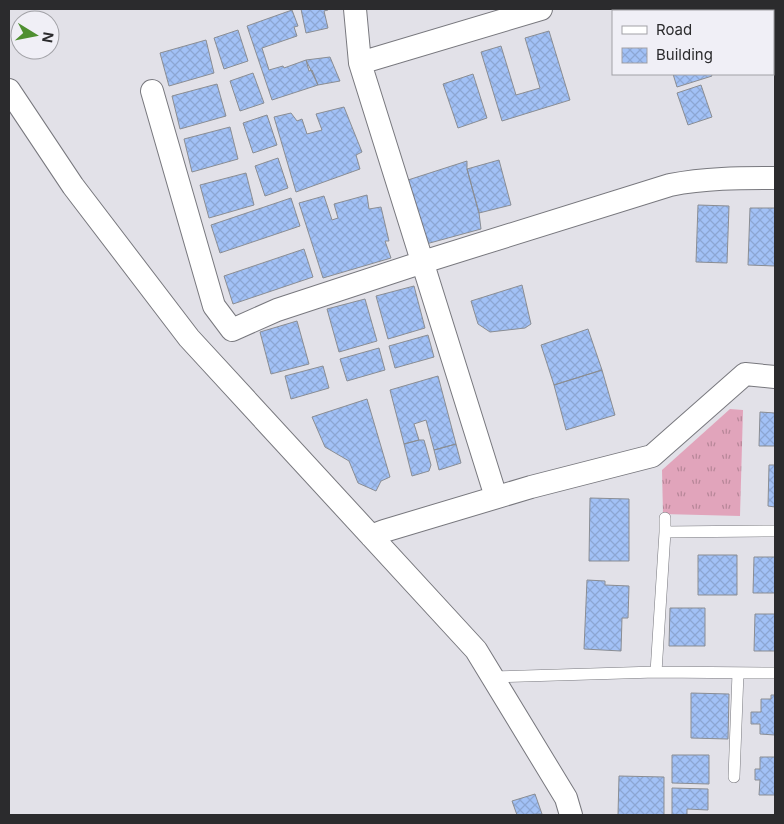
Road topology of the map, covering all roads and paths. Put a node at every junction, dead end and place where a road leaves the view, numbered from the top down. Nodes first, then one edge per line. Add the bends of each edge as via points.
1 (355, 9) edge
2 (541, 9) edge
3 (360, 63) junction
4 (9, 90) edge
5 (152, 91) dead end
6 (775, 178) edge
7 (423, 262) junction
8 (775, 377) edge
9 (496, 497) junction
10 (665, 518) dead end
11 (666, 532) junction
12 (775, 532) edge
13 (371, 536) junction
14 (656, 672) junction
15 (738, 673) junction
16 (775, 673) edge
17 (492, 677) junction
18 (734, 777) dead end
19 (571, 815) edge

1 - 3 street
2 - 3 street
3 - 7 street
4 - 13 street via 73,186 189,338
5 - 7 street via 214,306 232,330 277,310
6 - 7 street via 728,177 670,185
7 - 9 street
8 - 9 street via 745,374 652,456
9 - 13 street
10 - 11 lane
11 - 12 lane
11 - 14 lane
13 - 17 street via 476,650
14 - 15 lane
14 - 17 lane
15 - 16 lane
15 - 18 lane
17 - 19 street via 566,798

